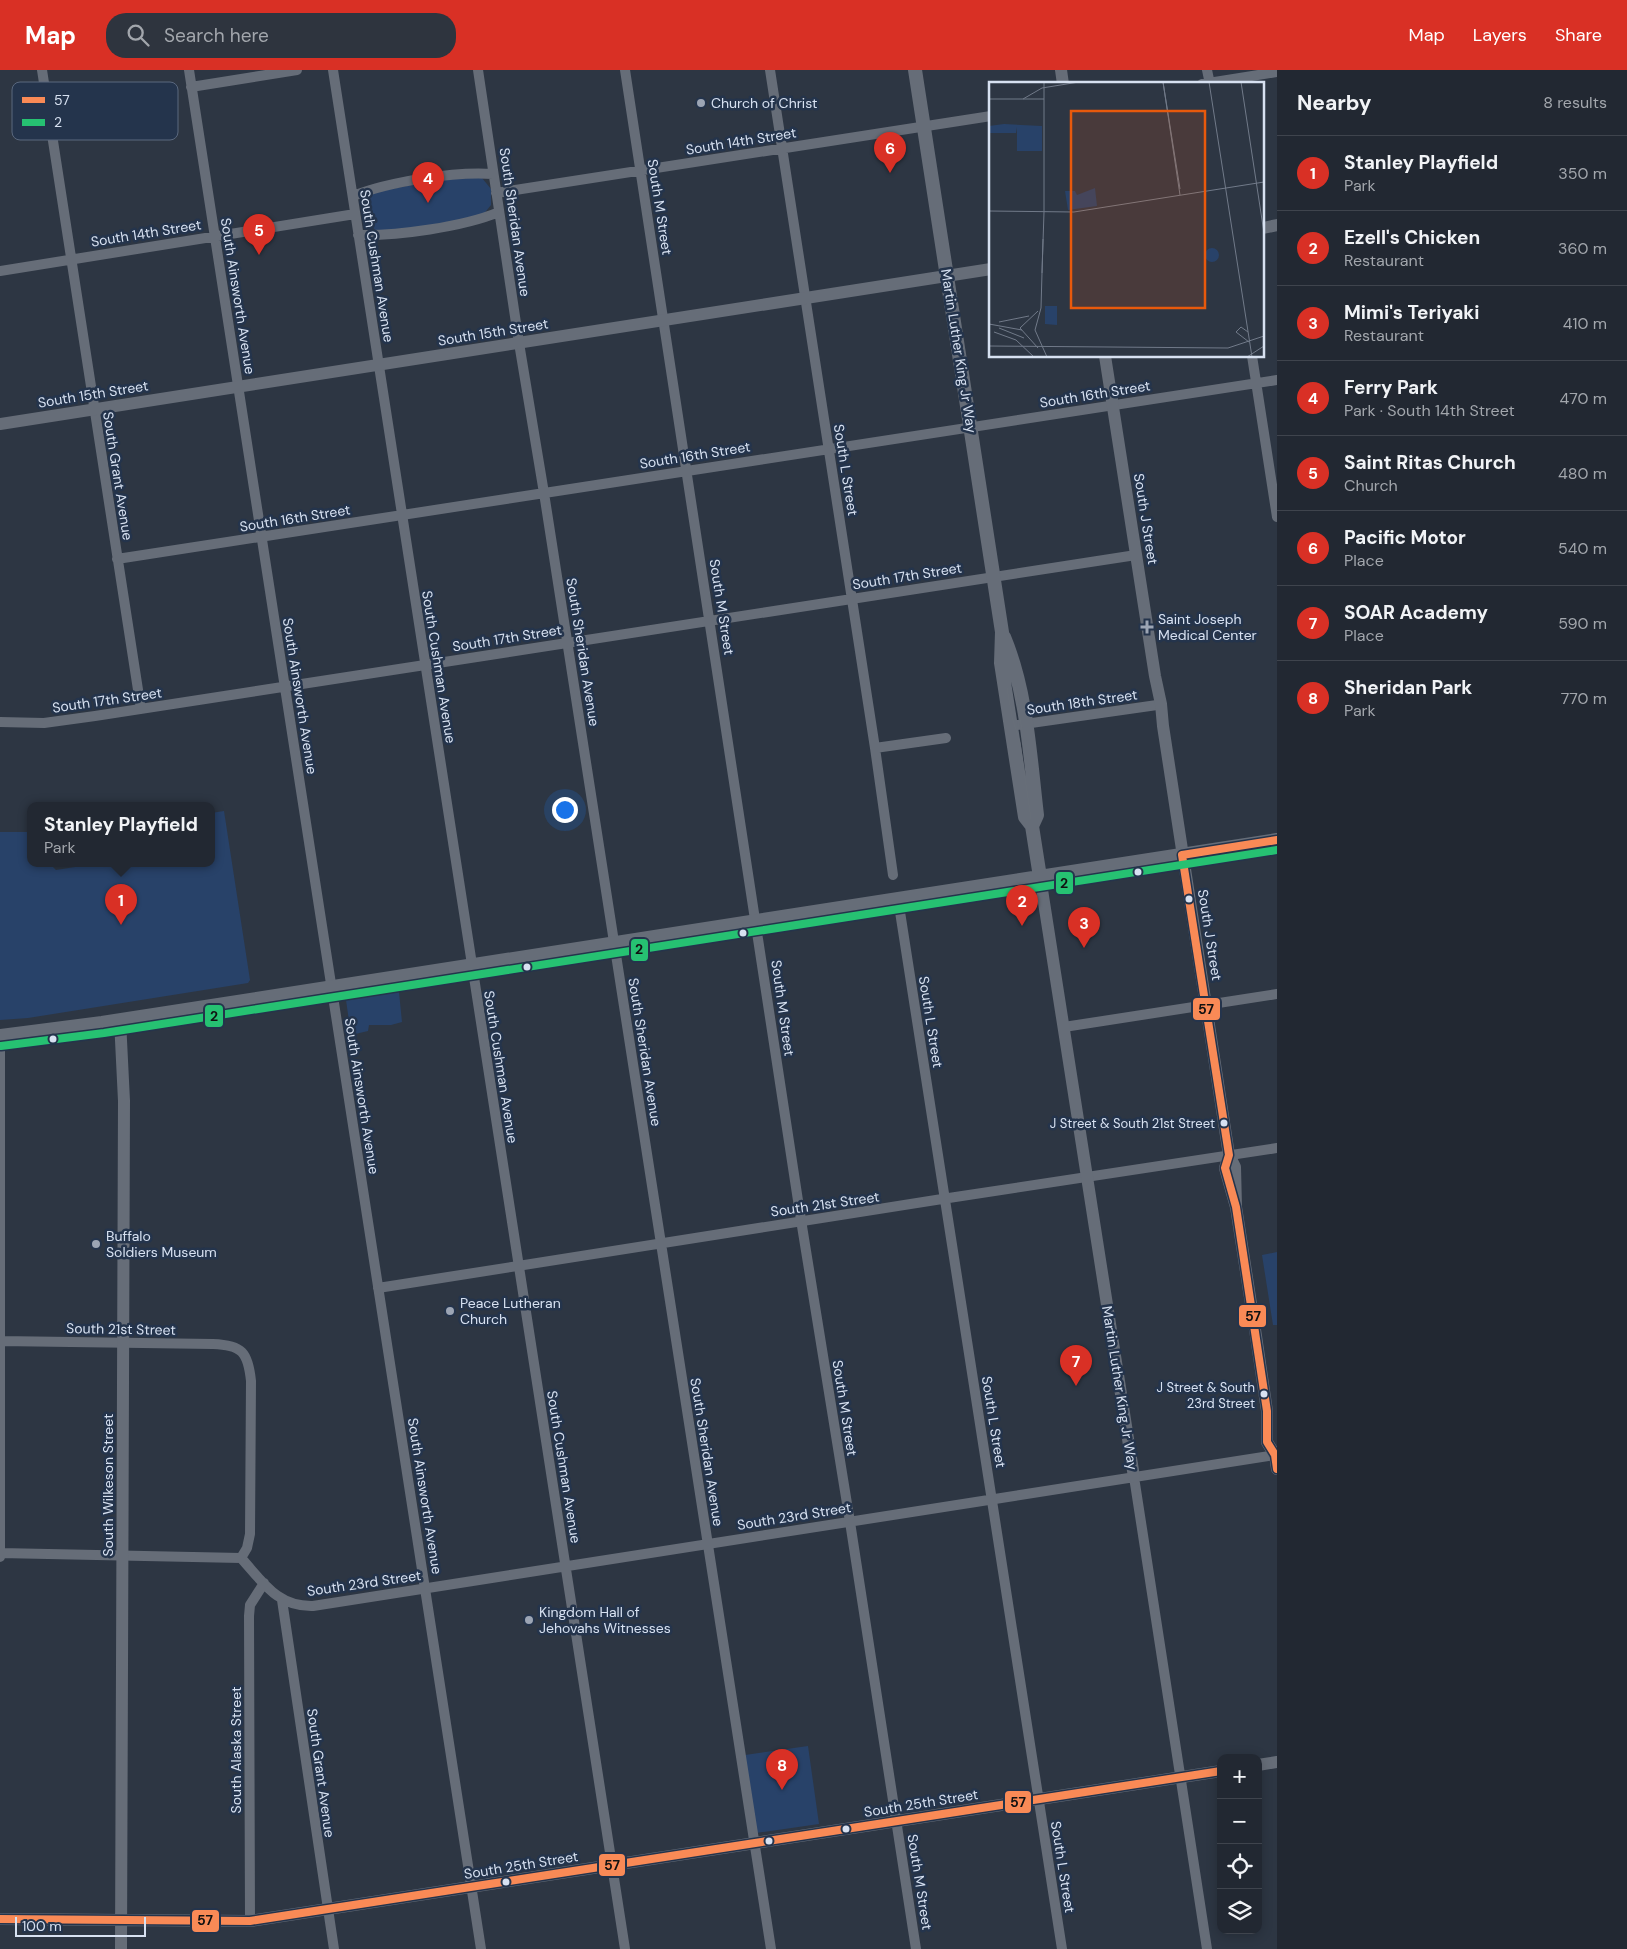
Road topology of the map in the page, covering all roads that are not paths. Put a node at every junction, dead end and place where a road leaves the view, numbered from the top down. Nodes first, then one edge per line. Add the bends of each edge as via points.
1 (189, 70) edge
2 (297, 70) edge
3 (333, 70) edge
4 (478, 70) edge
5 (624, 70) edge
6 (770, 70) edge
7 (915, 70) edge
8 (1277, 72) edge
9 (1213, 82) edge
10 (192, 87) junction
11 (989, 116) edge
12 (924, 127) junction
13 (53, 140) edge
14 (782, 148) junction
15 (640, 170) junction
16 (493, 174) junction
17 (496, 193) junction
18 (353, 196) junction
19 (499, 212) junction
20 (355, 214) junction
21 (1277, 225) edge
22 (1264, 228) edge
23 (358, 234) junction
24 (215, 237) junction
25 (71, 259) junction
26 (989, 269) edge
27 (0, 271) edge
28 (947, 276) junction
29 (806, 299) junction
30 (664, 321) junction
31 (519, 343) junction
32 (1105, 358) edge
33 (1252, 358) edge
34 (379, 365) junction
35 (1277, 380) edge
36 (1256, 383) junction
37 (238, 387) junction
38 (1113, 405) junction
39 (94, 409) junction
40 (0, 424) edge
41 (971, 427) junction
42 (828, 449) junction
43 (686, 470) junction
44 (544, 493) junction
45 (402, 515) junction
46 (1277, 517) edge
47 (261, 537) junction
48 (1136, 555) junction
49 (117, 559) junction
50 (994, 577) junction
51 (852, 599) junction
52 (710, 621) junction
53 (1002, 632) junction
54 (568, 643) junction
55 (425, 665) junction
56 (1156, 686) junction
57 (284, 687) junction
58 (1157, 705) junction
59 (141, 709) junction
60 (1162, 719) junction
61 (0, 722) edge
62 (1025, 724) junction
63 (1011, 726) junction
64 (946, 738) dead end
65 (876, 748) junction
66 (1032, 826) junction
67 (1277, 840) edge
68 (1182, 855) junction
69 (893, 875) dead end
70 (1040, 877) junction
71 (898, 899) junction
72 (756, 921) junction
73 (614, 943) junction
74 (472, 965) junction
75 (331, 987) junction
76 (1277, 994) edge
77 (1206, 1005) junction
78 (120, 1020) junction
79 (1064, 1027) junction
80 (0, 1036) edge
81 (1277, 1148) edge
82 (1229, 1155) junction
83 (1087, 1178) junction
84 (945, 1200) junction
85 (801, 1220) junction
86 (660, 1244) junction
87 (517, 1266) junction
88 (378, 1288) junction
89 (1, 1342) edge
90 (124, 1343) junction
91 (1267, 1411) junction
92 (1277, 1437) edge
93 (1276, 1451) edge
94 (1277, 1469) edge
95 (1134, 1478) junction
96 (992, 1500) junction
97 (850, 1522) junction
98 (708, 1543) junction
99 (0, 1553) edge
100 (123, 1554) junction
101 (0, 1557) edge
102 (241, 1558) junction
103 (566, 1566) junction
104 (264, 1584) junction
105 (425, 1588) junction
106 (282, 1600) junction
107 (1277, 1762) edge
108 (1262, 1764) edge
109 (1217, 1772) edge
110 (1181, 1777) junction
111 (1038, 1800) junction
112 (896, 1822) junction
113 (754, 1844) junction
114 (612, 1866) junction
115 (471, 1888) junction
116 (328, 1910) junction
117 (0, 1919) edge
118 (122, 1921) junction
119 (250, 1921) junction
120 (121, 1949) edge
121 (334, 1949) edge
122 (480, 1949) edge
123 (625, 1949) edge
124 (771, 1949) edge
125 (916, 1949) edge
126 (1062, 1949) edge
127 (1207, 1949) edge

1 - 10 street, South Ainsworth Avenue
2 - 10 street
3 - 18 street, South Cushman Avenue
4 - 16 street, South Sheridan Avenue
5 - 15 street, South M Street
6 - 14 street, South L Street
7 - 12 main road, Martin Luther King Jr Way
8 - 9 street
10 - 24 street, South Ainsworth Avenue
11 - 12 street, South 14th Street
12 - 14 street, South 14th Street
12 - 28 main road, Martin Luther King Jr Way
13 - 25 street, South Grant Avenue
14 - 15 street, South 14th Street
14 - 29 street, South L Street
15 - 17 street, South 14th Street
15 - 30 street, South M Street
16 - 17 street, South Sheridan Avenue
16 - 18 street via 473,172 374,188
17 - 19 street, South Sheridan Avenue
18 - 20 street, South Cushman Avenue
19 - 23 street via 480,220 382,235
19 - 31 street, South Sheridan Avenue
20 - 23 street, South Cushman Avenue
20 - 24 street, South 14th Street
21 - 22 street
23 - 34 street, South Cushman Avenue
24 - 25 street, South 14th Street
24 - 37 street, South Ainsworth Avenue
25 - 27 street, South 14th Street
25 - 39 street, South Grant Avenue
26 - 28 street, South 15th Street
28 - 29 street, South 15th Street
28 - 41 main road, Martin Luther King Jr Way
29 - 30 street, South 15th Street
29 - 42 street, South L Street
30 - 31 street, South 15th Street
30 - 43 street, South M Street
31 - 34 street, South 15th Street
31 - 44 street, South Sheridan Avenue
32 - 38 street, South J Street
33 - 36 street
34 - 37 street, South 15th Street
34 - 45 street, South Cushman Avenue
35 - 36 street, South 16th Street
36 - 38 street, South 16th Street
36 - 46 street
37 - 39 street, South 15th Street
37 - 47 street, South Ainsworth Avenue
38 - 41 street, South 16th Street
38 - 48 street, South J Street
39 - 40 street, South 15th Street
39 - 49 street, South Grant Avenue
41 - 42 street, South 16th Street
41 - 50 main road, Martin Luther King Jr Way
42 - 43 street, South 16th Street
42 - 51 street, South L Street
43 - 44 street, South 16th Street
43 - 52 street, South M Street
44 - 45 street, South 16th Street
44 - 54 street, South Sheridan Avenue
45 - 47 street, South 16th Street
45 - 55 street, South Cushman Avenue
47 - 49 street, South 16th Street
47 - 57 street, South Ainsworth Avenue
48 - 50 street, South 17th Street
48 - 56 street, South J Street
49 - 59 street, South Grant Avenue
50 - 51 street, South 17th Street
50 - 53 main road, Martin Luther King Jr Way
51 - 52 street, South 17th Street
51 - 65 street, South L Street
52 - 54 street, South 17th Street
52 - 72 street, South M Street
53 - 62 main road, Martin Luther King Jr Way via 1016,663
53 - 63 main road, Martin Luther King Jr Way via 1001,663
54 - 55 street, South 17th Street
54 - 73 street, South Sheridan Avenue
55 - 57 street, South 17th Street
55 - 74 street, South Cushman Avenue
56 - 58 street
56 - 60 street
57 - 59 street, South 17th Street
57 - 75 street, South Ainsworth Avenue
58 - 60 street
58 - 62 street, South 18th Street
59 - 61 street, South 17th Street via 44,723
60 - 68 street, South J Street
62 - 63 street, South 18th Street
62 - 66 main road, Martin Luther King Jr Way via 1037,815
63 - 66 main road, Martin Luther King Jr Way via 1025,817
64 - 65 street
65 - 69 street, South L Street
66 - 70 main road, Martin Luther King Jr Way
67 - 68 main road
68 - 70 main road
68 - 77 street, South J Street
70 - 71 main road
70 - 79 street, Martin Luther King Jr Way
71 - 72 main road
71 - 84 street, South L Street
72 - 73 main road
72 - 85 street, South M Street
73 - 74 main road
73 - 86 street, South Sheridan Avenue
74 - 75 main road
74 - 87 street, South Cushman Avenue
75 - 78 main road
75 - 88 street, South Ainsworth Avenue
76 - 77 street
77 - 79 street
77 - 82 street, South J Street
78 - 80 main road
78 - 90 street, South Wilkeson Street via 124,1101
79 - 83 street, Martin Luther King Jr Way
80 - 89 street
81 - 82 street, South 21st Street
82 - 83 street, South 21st Street
82 - 91 street, South J Street via 1225,1168 1236,1207
83 - 84 street, South 21st Street
83 - 95 street, Martin Luther King Jr Way
84 - 85 street, South 21st Street
84 - 96 street, South L Street
85 - 86 street, South 21st Street
85 - 97 street, South M Street
86 - 87 street, South 21st Street
86 - 98 street, South Sheridan Avenue
87 - 88 street, South 21st Street
87 - 103 street, South Cushman Avenue
88 - 105 street, South Ainsworth Avenue
89 - 90 street, South 21st Street
89 - 99 street
90 - 100 street, South Wilkeson Street
90 - 102 street, South 21st Street via 233,1346 241,1350 247,1360 251,1381 250,1534
91 - 92 street, South J Street
91 - 93 street, South J Street via 1267,1442
93 - 94 street, South J Street
93 - 95 street, South 23rd Street
95 - 96 street, South 23rd Street
95 - 110 street, Martin Luther King Jr Way
96 - 97 street, South 23rd Street
96 - 111 street, South L Street
97 - 98 street, South 23rd Street
97 - 112 street, South M Street
98 - 103 street, South 23rd Street
98 - 113 street, South Sheridan Avenue
99 - 100 street
99 - 101 street
100 - 102 street
100 - 118 street, South Wilkeson Street
102 - 104 street
103 - 105 street, South 23rd Street
103 - 114 street, South Cushman Avenue
104 - 106 street, South 23rd Street
104 - 119 street, South Alaska Street via 250,1605 249,1616
105 - 106 street, South 23rd Street via 313,1606 297,1606
105 - 115 street, South Ainsworth Avenue
106 - 116 street, South Grant Avenue
107 - 108 street
109 - 110 street, South 25th Street
110 - 111 street, South 25th Street
110 - 127 street, Martin Luther King Jr Way
111 - 112 street, South 25th Street
111 - 126 street, South L Street
112 - 113 street, South 25th Street
112 - 125 street, South M Street
113 - 114 street, South 25th Street
113 - 124 street, South Sheridan Avenue
114 - 115 street, South 25th Street
114 - 123 street, South Cushman Avenue
115 - 116 street, South 25th Street
115 - 122 street, South Ainsworth Avenue
116 - 119 street, South 25th Street
116 - 121 street, South Grant Avenue
117 - 118 street, South 25th Street
118 - 119 street, South 25th Street
118 - 120 street, South Wilkeson Street

